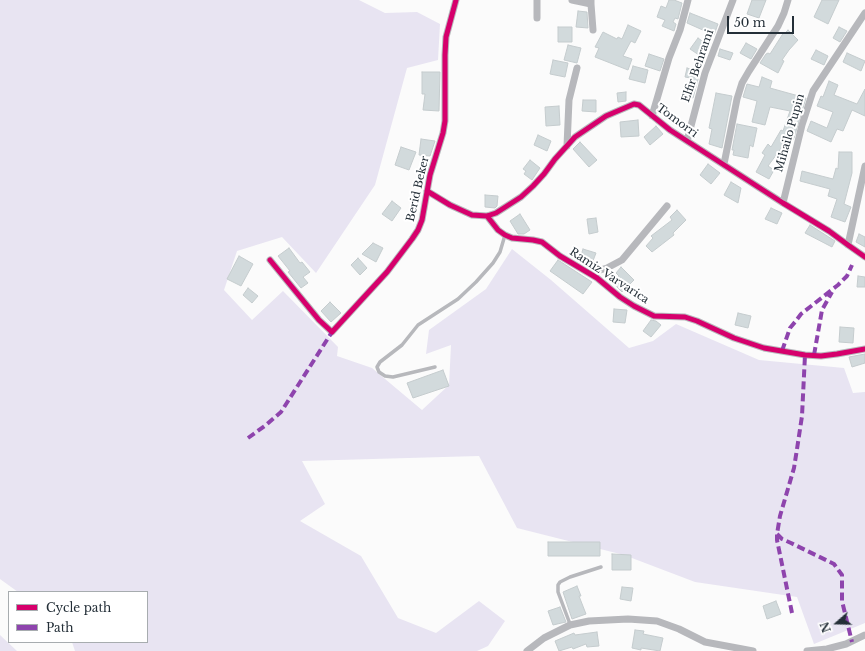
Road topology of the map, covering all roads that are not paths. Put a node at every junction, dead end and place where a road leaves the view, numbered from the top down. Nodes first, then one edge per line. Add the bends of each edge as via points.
1 (456, 0) edge
2 (537, 0) edge
3 (572, 0) edge
4 (688, 0) edge
5 (733, 0) edge
6 (788, 0) edge
7 (591, 2) edge
8 (865, 15) edge
9 (537, 18) dead end
10 (593, 30) dead end
11 (577, 68) dead end
12 (652, 116) junction
13 (687, 141) junction
14 (567, 146) junction
15 (724, 164) junction
16 (865, 166) edge
17 (427, 191) junction
18 (783, 203) junction
19 (667, 206) dead end
20 (487, 216) junction
21 (505, 235) junction
22 (848, 245) junction
23 (865, 257) edge
24 (270, 260) dead end
25 (590, 273) junction
26 (865, 348) edge
27 (435, 367) dead end
28 (601, 567) dead end
29 (570, 625) junction
30 (865, 635) edge
31 (526, 651) edge
32 (753, 651) edge
33 (807, 651) edge

1 - 17 street, Berid Beker via 446,37 445,121
2 - 9 street
3 - 7 street
4 - 12 street
5 - 13 street, Elfir Behrami via 703,79
6 - 15 street via 778,26 742,83
7 - 10 street
8 - 18 street, Mihailo Pupin via 813,91
11 - 14 street via 569,100
12 - 13 street, Tomorri
12 - 14 street, Tomorri via 639,105 628,106 606,116 575,137
13 - 15 street, Tomorri
14 - 20 street, Tomorri via 525,193 506,207
15 - 18 street, Tomorri
16 - 22 street
17 - 20 street via 460,210 472,215
17 - 24 street, Berid Beker via 422,220 412,239 387,272 332,332
18 - 22 street, Tomorri
19 - 25 street via 622,260
20 - 21 street
21 - 25 street, Ramiz Varvarica via 542,242
21 - 27 lane via 500,252 476,282 458,299 418,325 402,345 377,367 385,376 393,377
22 - 23 street, Tomorri
25 - 26 street, Ramiz Varvarica via 625,300 654,316 685,317 764,348 821,356
28 - 29 lane via 570,577 558,585 558,592
29 - 31 street via 544,638
29 - 32 street via 603,620 649,620 679,629 705,642
30 - 33 street via 846,644

